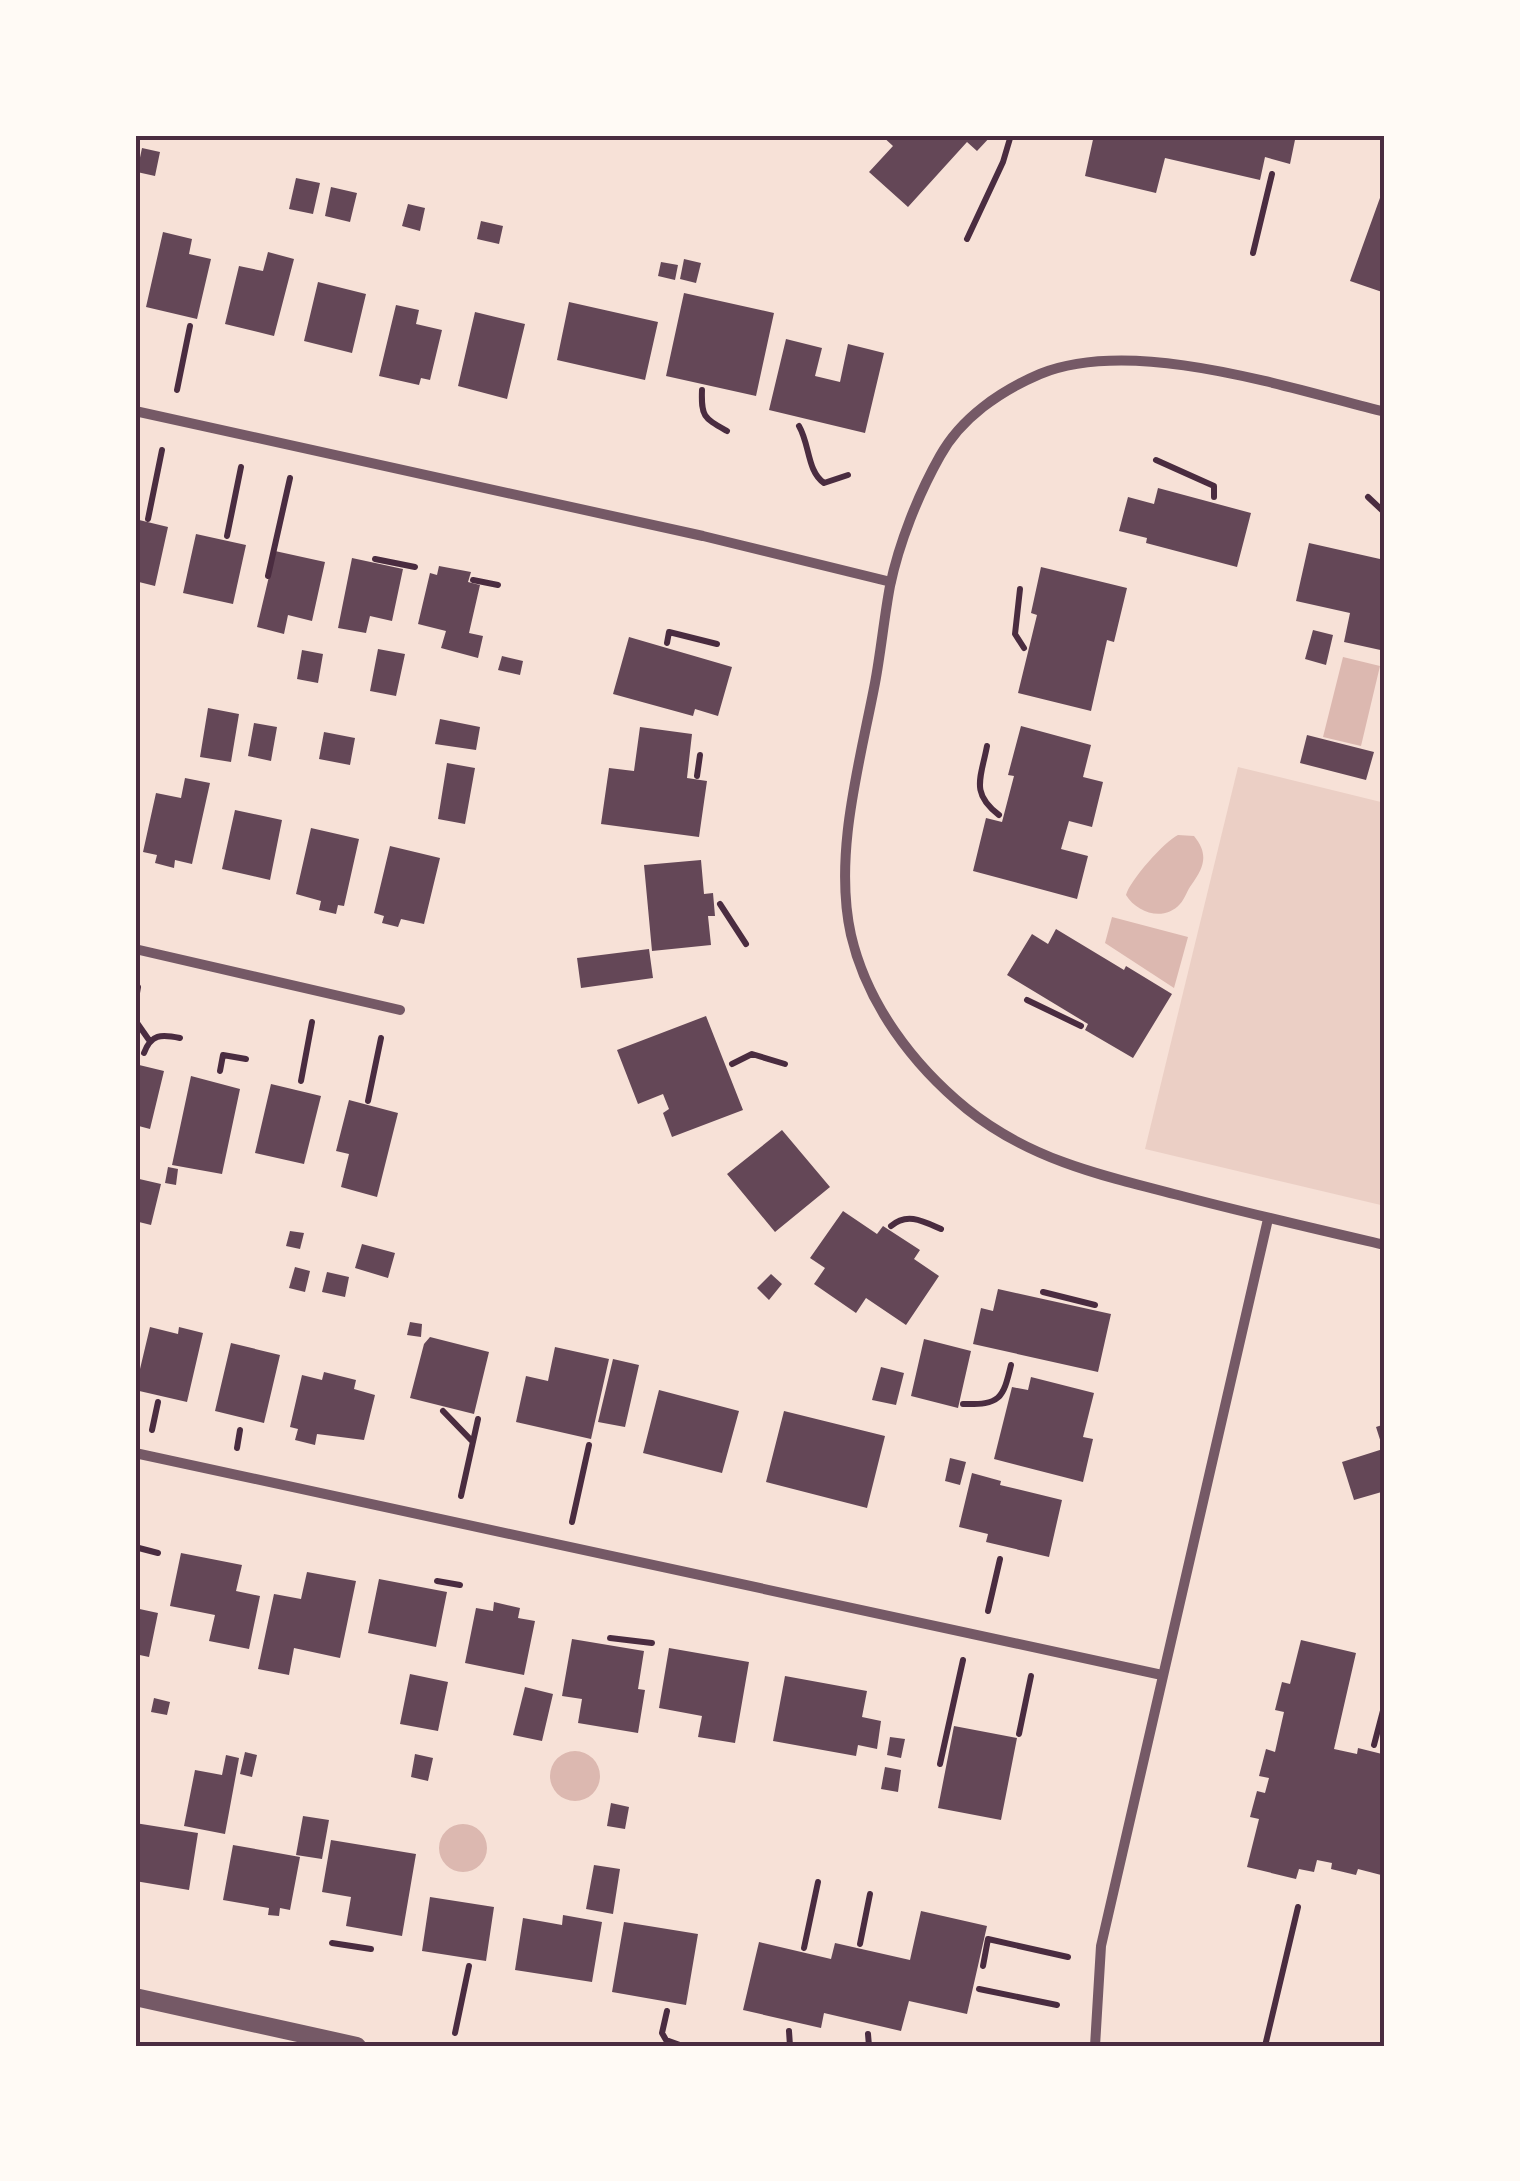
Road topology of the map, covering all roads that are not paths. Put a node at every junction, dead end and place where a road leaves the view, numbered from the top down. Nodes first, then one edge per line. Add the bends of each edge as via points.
1 (135, 411) edge
2 (1385, 412) edge
3 (891, 582) junction
4 (135, 949) edge
5 (400, 1010) dead end
6 (1268, 1218) junction
7 (1385, 1244) edge
8 (135, 1453) edge
9 (1162, 1675) junction
10 (135, 1997) edge
11 (357, 2046) edge
12 (1095, 2046) edge

1 - 3 street
2 - 3 street via 1164,361 1112,360 1040,374 982,408 942,453
3 - 6 street via 853,786 846,873 850,933 870,993 933,1079 1020,1145 1064,1165
4 - 5 street
6 - 7 street
6 - 9 street
8 - 9 street
9 - 12 street via 1099,1954
10 - 11 street

